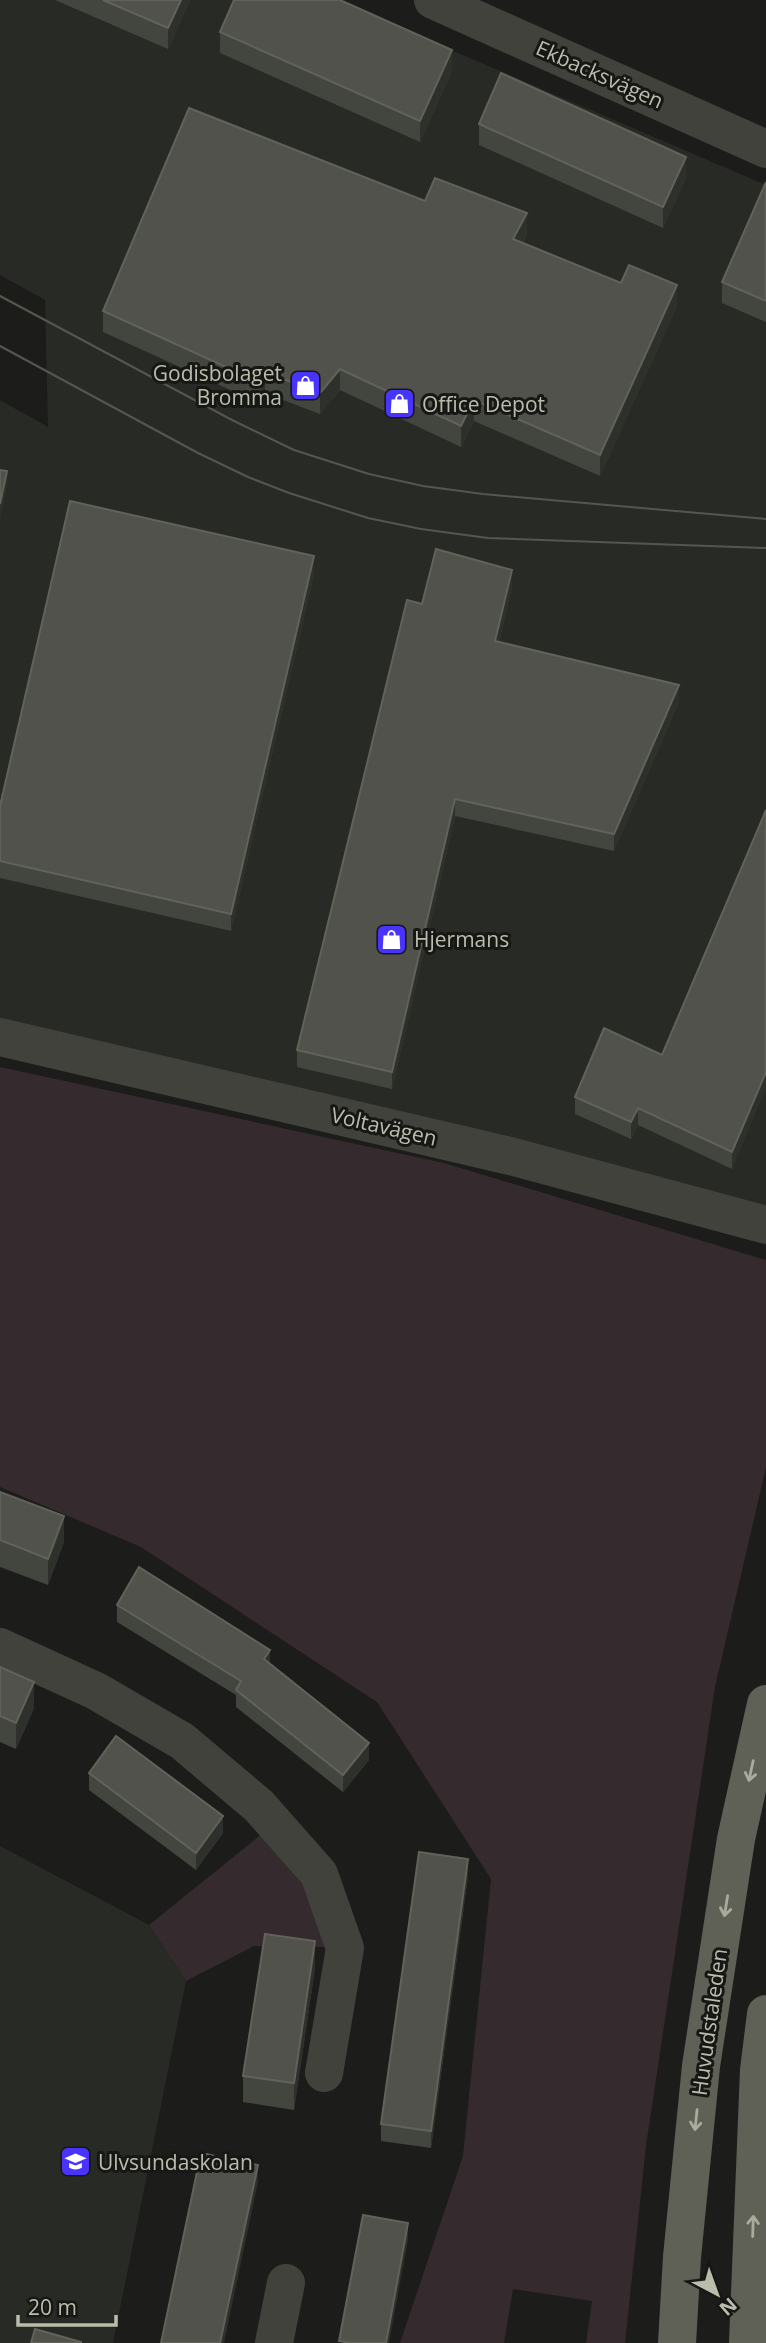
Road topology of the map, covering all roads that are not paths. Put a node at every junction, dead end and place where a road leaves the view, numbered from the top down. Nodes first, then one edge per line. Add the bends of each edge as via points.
1 (433, 0) edge
2 (766, 149) edge
3 (0, 1037) edge
4 (766, 1225) edge
5 (0, 1647) edge
6 (766, 1704) edge
7 (766, 2014) edge
8 (324, 2073) dead end
9 (286, 2283) dead end
10 (274, 2343) edge
11 (677, 2343) edge
12 (748, 2343) edge

1 - 2 street, Ekbacksvägen
3 - 4 street, Voltavägen via 514,1157
5 - 8 street via 96,1691 182,1741 260,1806 319,1874 345,1948
6 -> 11 main road, Huvudstaleden via 736,1839 701,2066
12 -> 7 main road via 759,2070
9 - 10 street

